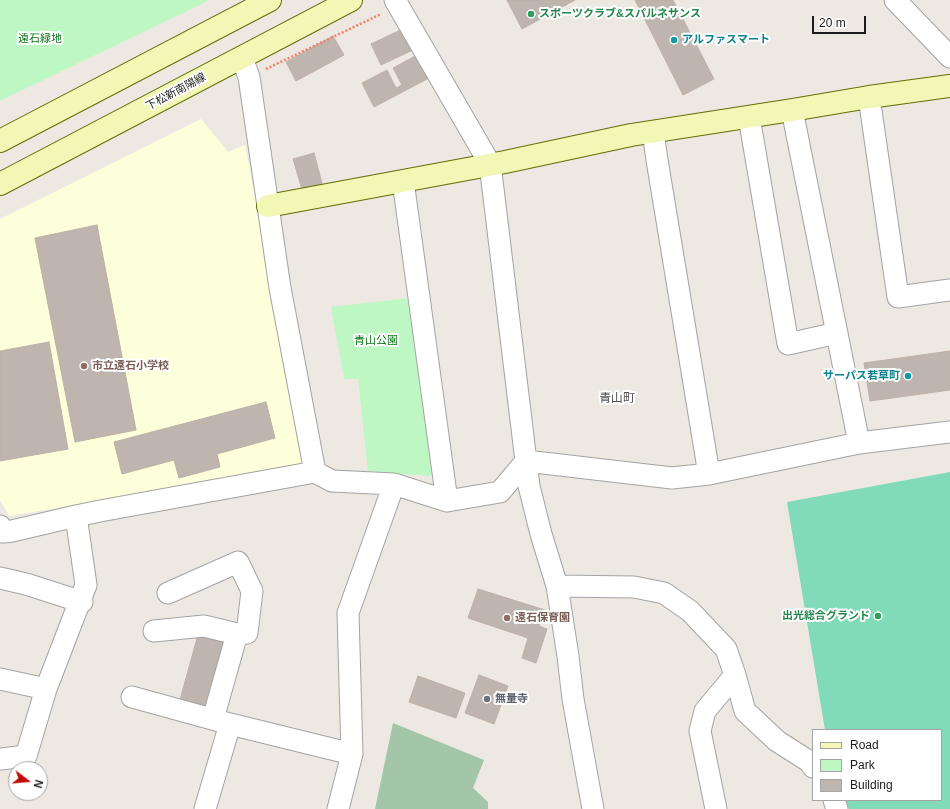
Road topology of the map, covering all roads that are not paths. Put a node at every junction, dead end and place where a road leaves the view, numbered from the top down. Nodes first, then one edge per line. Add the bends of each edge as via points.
1 (351, 0) edge
2 (895, 0) edge
3 (258, 3) edge
4 (391, 5) edge
5 (950, 57) edge
6 (242, 58) junction
7 (950, 86) edge
8 (868, 97) junction
9 (792, 110) junction
10 (749, 117) junction
11 (653, 132) junction
12 (0, 141) edge
13 (490, 164) junction
14 (403, 181) junction
15 (0, 184) edge
16 (268, 206) junction
17 (950, 290) edge
18 (837, 333) junction
19 (950, 432) edge
20 (859, 443) junction
21 (526, 461) junction
22 (315, 472) junction
23 (709, 474) junction
24 (394, 484) junction
25 (447, 501) junction
26 (76, 516) junction
27 (0, 526) edge
28 (0, 578) edge
29 (557, 586) junction
30 (168, 593) dead end
31 (81, 602) junction
32 (154, 632) dead end
33 (237, 634) junction
34 (735, 675) junction
35 (0, 679) edge
36 (46, 689) junction
37 (132, 697) dead end
38 (221, 722) junction
39 (352, 754) junction
40 (0, 759) edge
41 (812, 765) edge
42 (205, 809) edge
43 (338, 809) edge
44 (593, 809) edge
45 (716, 809) edge

1 - 6 street, 下松新南陽線
2 - 5 street
3 - 12 street
4 - 13 street
6 - 15 street, 下松新南陽線
6 - 16 street via 249,77
7 - 8 street
8 - 9 street
8 - 17 street via 898,297
9 - 10 street
9 - 18 street
10 - 11 street
10 - 18 street via 788,344
11 - 13 street
11 - 23 street
13 - 14 street
13 - 21 street
14 - 16 street
14 - 25 street
16 - 22 street via 280,288
18 - 20 street
19 - 20 street
20 - 23 street
21 - 23 street via 672,478
21 - 25 street via 500,492
21 - 29 street via 529,486
22 - 24 street via 332,481
22 - 26 street
24 - 25 street
24 - 39 street via 348,613
26 - 27 street via 12,532 3,532
26 - 31 street via 86,585
28 - 31 street
29 - 34 street via 634,587 664,593 690,611 726,649
29 - 44 street via 573,699
30 - 33 street via 238,562 252,591 247,633
31 - 36 street
32 - 33 street via 204,626
33 - 38 street
34 - 41 street via 745,711 777,740
34 - 45 street via 705,711 700,731
35 - 36 street
36 - 40 street via 26,756
37 - 38 street
38 - 39 street
38 - 42 street
39 - 43 street

